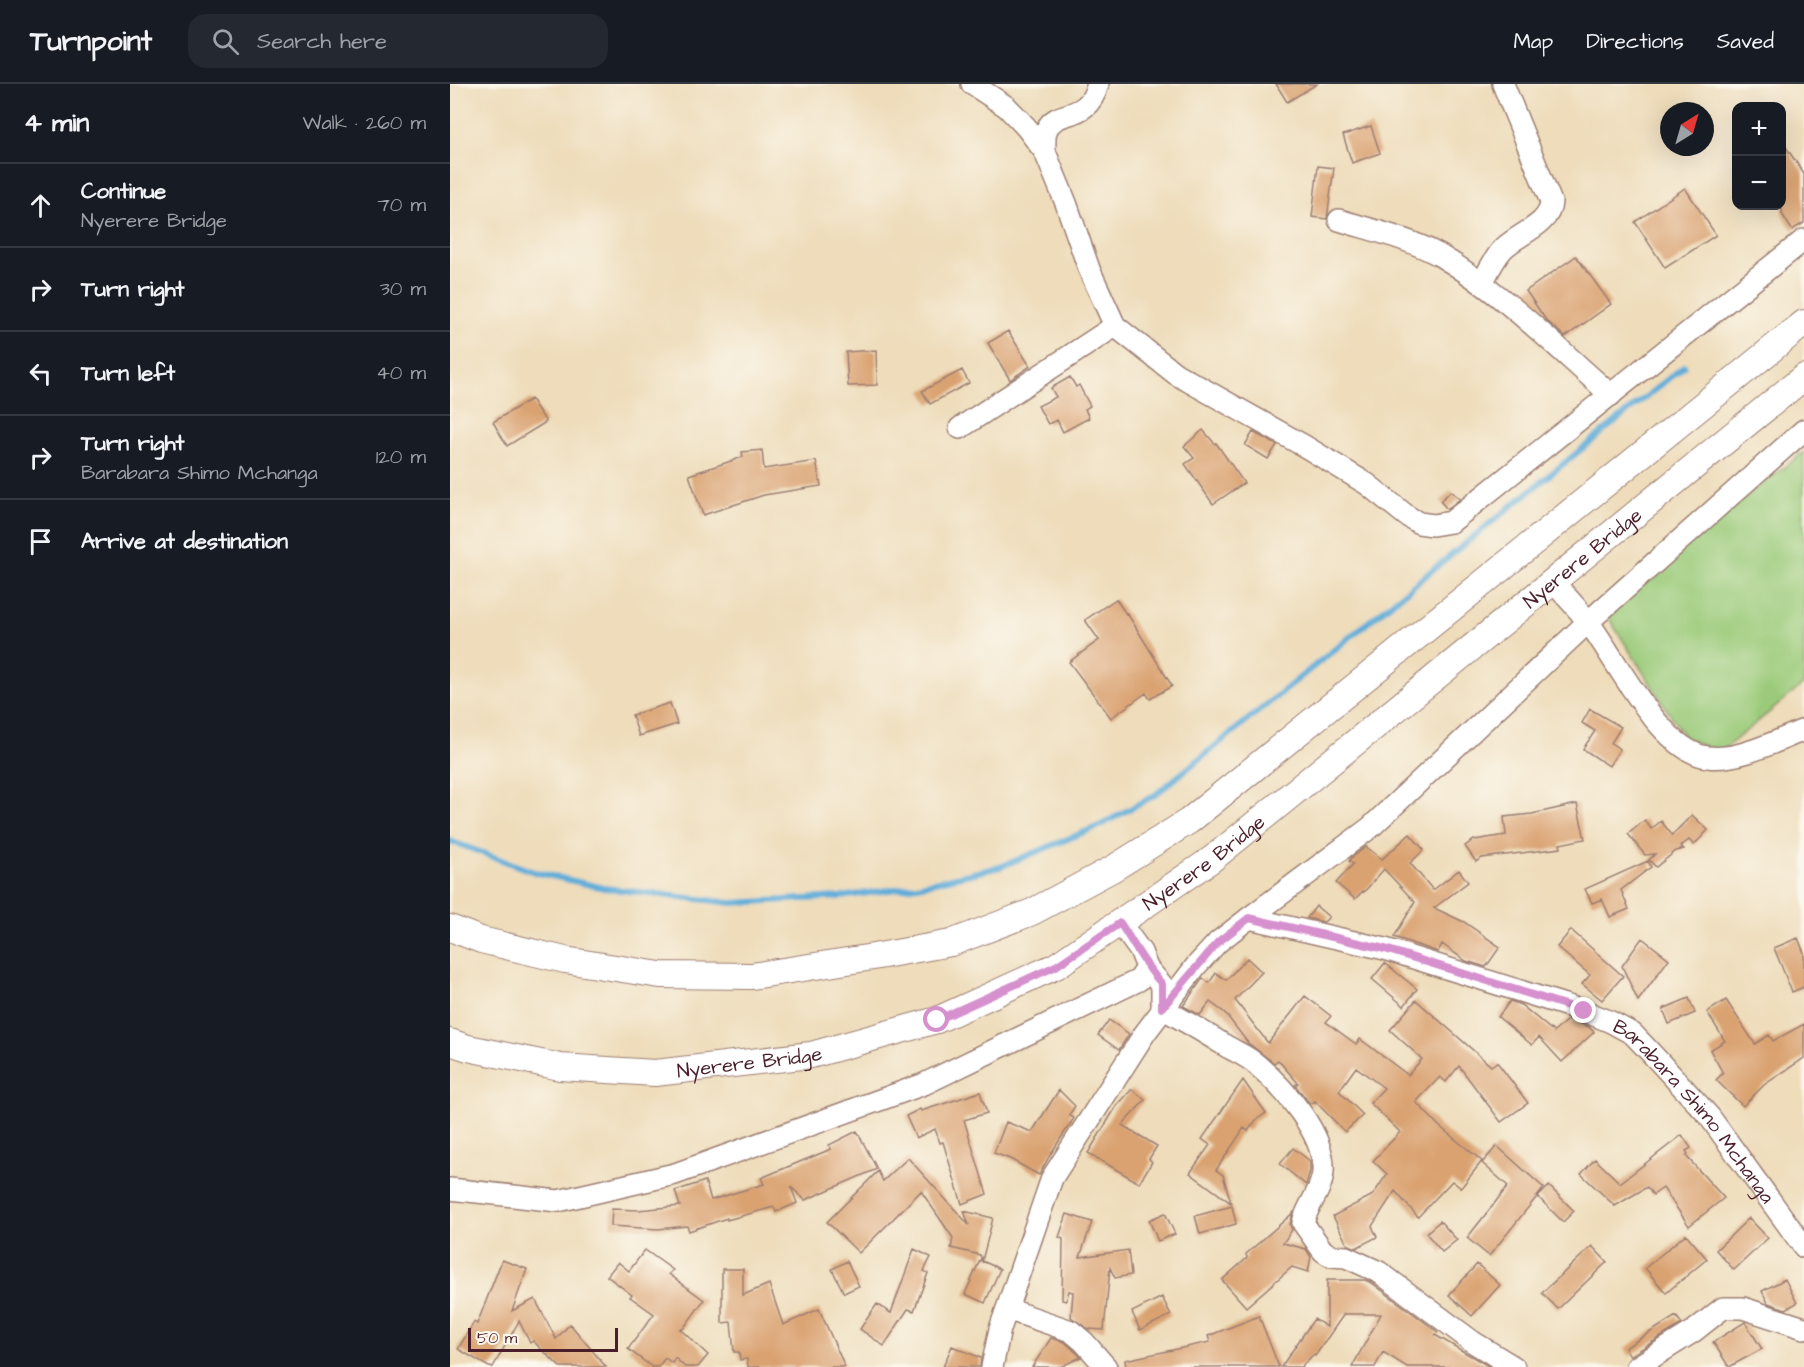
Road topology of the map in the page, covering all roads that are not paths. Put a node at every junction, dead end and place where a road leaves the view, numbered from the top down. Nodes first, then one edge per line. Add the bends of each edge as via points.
1 (972, 84) edge
2 (1098, 84) edge
3 (1503, 84) edge
4 (1045, 152) junction
5 (1339, 220) dead end
6 (1804, 240) edge
7 (1482, 283) junction
8 (1804, 323) edge
9 (1115, 327) junction
10 (1804, 377) edge
11 (1611, 395) junction
12 (960, 428) dead end
13 (1804, 430) edge
14 (1553, 582) junction
15 (1588, 622) junction
16 (1804, 730) edge
17 (1249, 918) junction
18 (1120, 923) junction
19 (450, 928) edge
20 (1147, 968) junction
21 (1162, 1008) junction
22 (450, 1042) edge
23 (450, 1189) edge
24 (1804, 1247) edge
25 (1007, 1309) junction
26 (1804, 1328) edge
27 (992, 1367) edge
28 (1106, 1367) edge
29 (1514, 1367) edge
30 (1637, 1367) edge

1 - 4 street via 1007,107
2 - 4 street via 1086,107 1050,124
3 - 7 street via 1551,209 1543,220 1502,250
4 - 9 street
5 - 7 street via 1437,254
6 - 11 street
7 - 11 street
8 - 19 main road, Nyerere Bridge via 1189,821 1114,868 1032,912 951,943 752,976 660,975 565,960 481,940
9 - 11 street via 1176,374 1346,471 1407,516 1433,525 1451,522
9 - 12 street
10 - 14 main road, Nyerere Bridge
13 - 15 street
14 - 15 street
14 - 18 main road, Nyerere Bridge via 1212,860
15 - 16 street via 1658,724 1684,749 1707,758 1732,757
15 - 17 street via 1371,827
17 - 21 street via 1218,942
17 - 24 street, Barabara Shimo Mchanga via 1385,949 1584,1011 1632,1034 1709,1116
18 - 20 street
18 - 22 main road, Nyerere Bridge via 1056,966 937,1020 811,1055 655,1073 560,1067
20 - 21 street via 1162,984
20 - 23 street via 1139,980 924,1084 675,1174 558,1201
21 - 25 street via 1052,1178
21 - 29 street via 1257,1064 1306,1120 1322,1153 1323,1174 1303,1223 1323,1251 1379,1272 1473,1342
25 - 27 street
25 - 28 street via 1071,1331
26 - 30 street via 1743,1308 1723,1308

